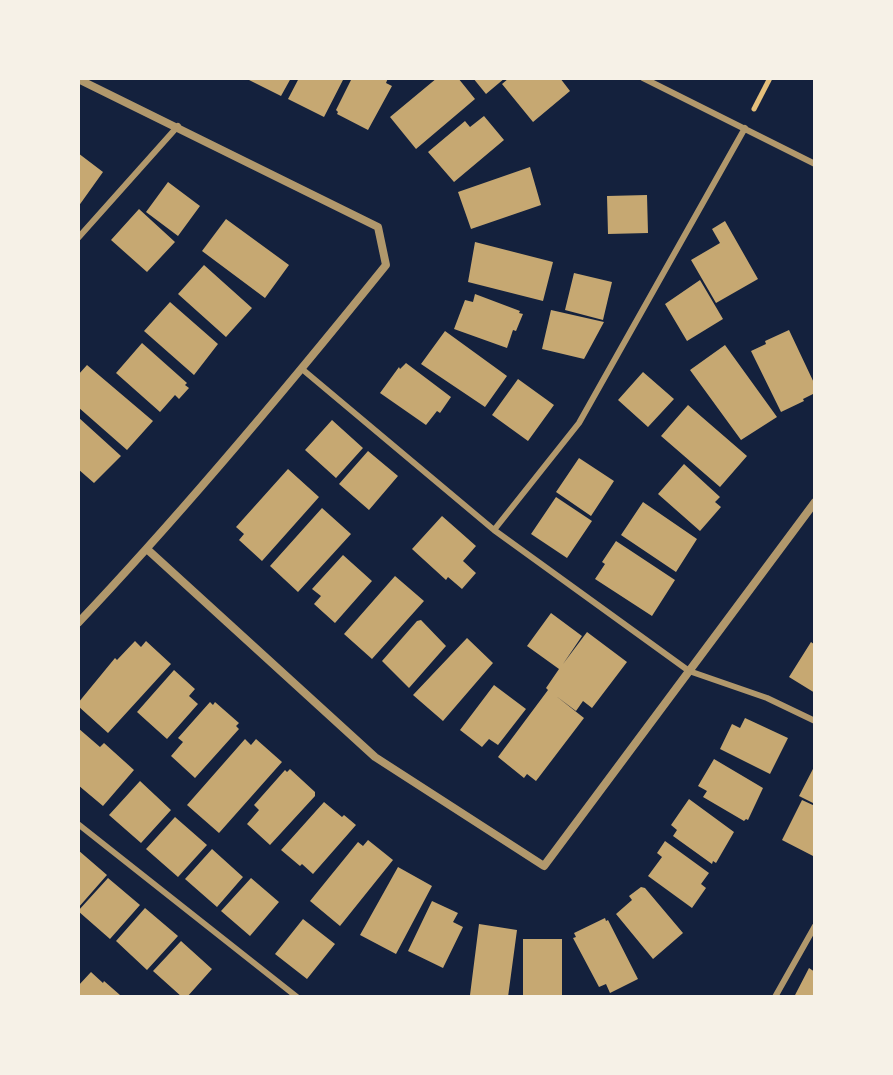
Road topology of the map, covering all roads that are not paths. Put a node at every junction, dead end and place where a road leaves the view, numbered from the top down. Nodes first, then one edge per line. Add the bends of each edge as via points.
1 (643, 78) edge
2 (78, 79) edge
3 (178, 126) junction
4 (745, 128) junction
5 (815, 164) edge
6 (78, 238) edge
7 (302, 369) junction
8 (815, 502) edge
9 (494, 530) junction
10 (148, 550) junction
11 (78, 623) edge
12 (689, 671) junction
13 (815, 721) edge
14 (78, 824) edge
15 (815, 926) edge
16 (297, 997) edge
17 (775, 997) edge

1 - 4 lane
2 - 3 street
3 - 6 lane
3 - 7 street via 378,227 386,265
4 - 5 lane
4 - 9 lane via 579,423
7 - 9 lane
7 - 10 street
8 - 12 street
9 - 12 lane
10 - 11 street
10 - 12 street via 375,757 544,866
12 - 13 lane
14 - 16 lane
15 - 17 lane

